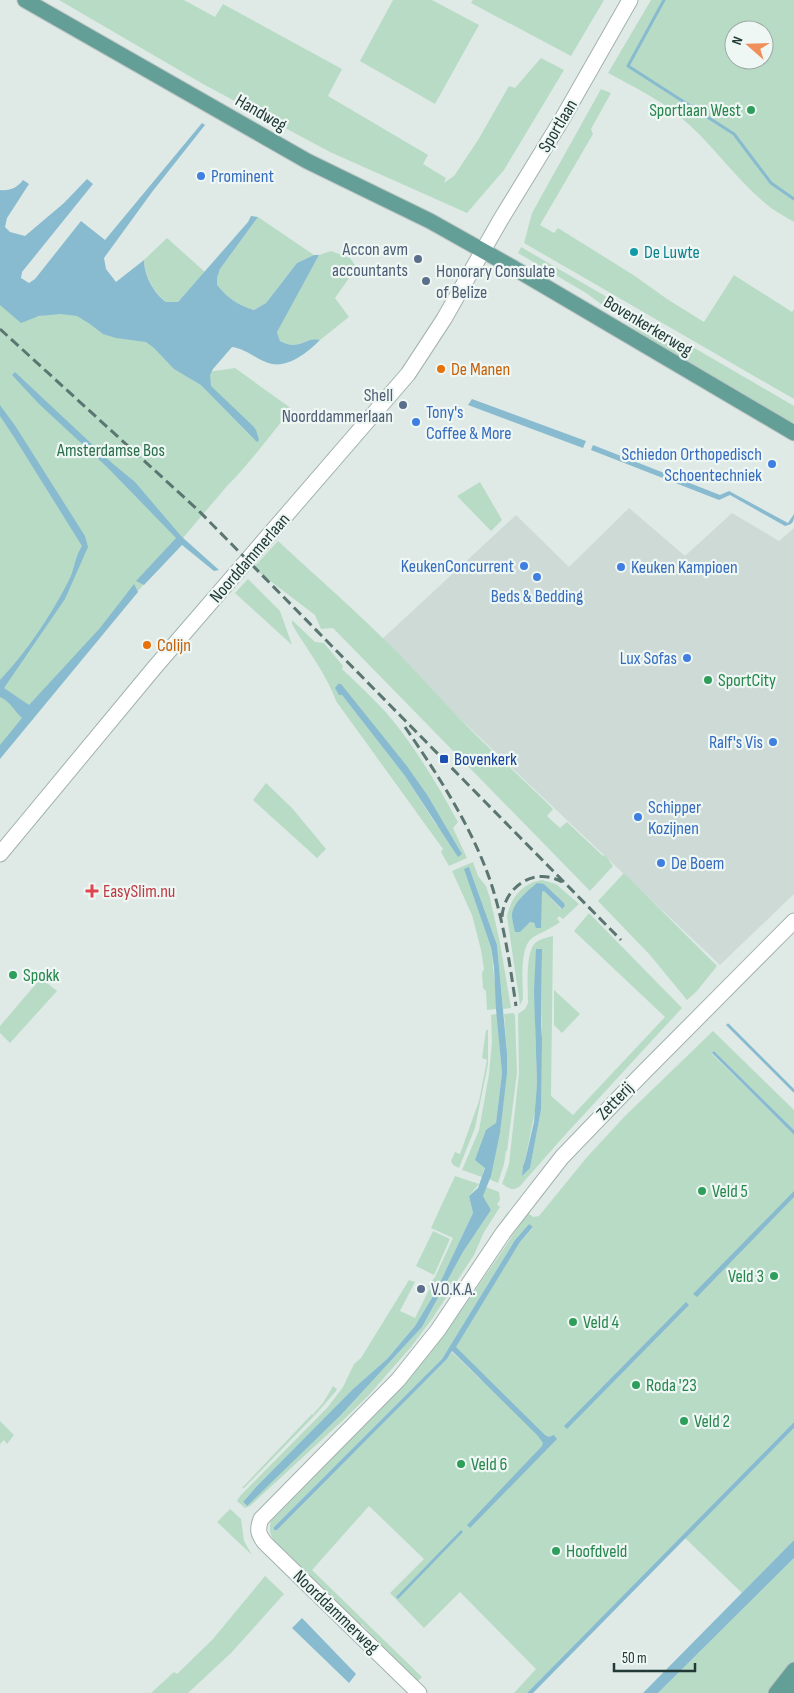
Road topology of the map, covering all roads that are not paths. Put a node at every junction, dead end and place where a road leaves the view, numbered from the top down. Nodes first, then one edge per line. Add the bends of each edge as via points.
1 (25, 0) edge
2 (630, 0) edge
3 (483, 251) junction
4 (794, 433) edge
5 (0, 854) edge
6 (794, 921) edge
7 (259, 1523) joint
8 (794, 1670) edge
9 (794, 1689) edge
10 (419, 1693) edge
11 (776, 1693) edge
12 (790, 1693) edge

1 - 3 main road, Handweg via 308,161
2 - 3 street, Sportlaan
3 - 4 main road, Bovenkerkerweg
3 - 5 street, Noorddammerlaan via 408,374 155,667
6 - 7 street, Zetterij via 562,1157 504,1233 438,1330 398,1380
7 - 10 street, Noorddammerweg via 259,1535 265,1543
8 - 11 main road
9 - 12 main road

